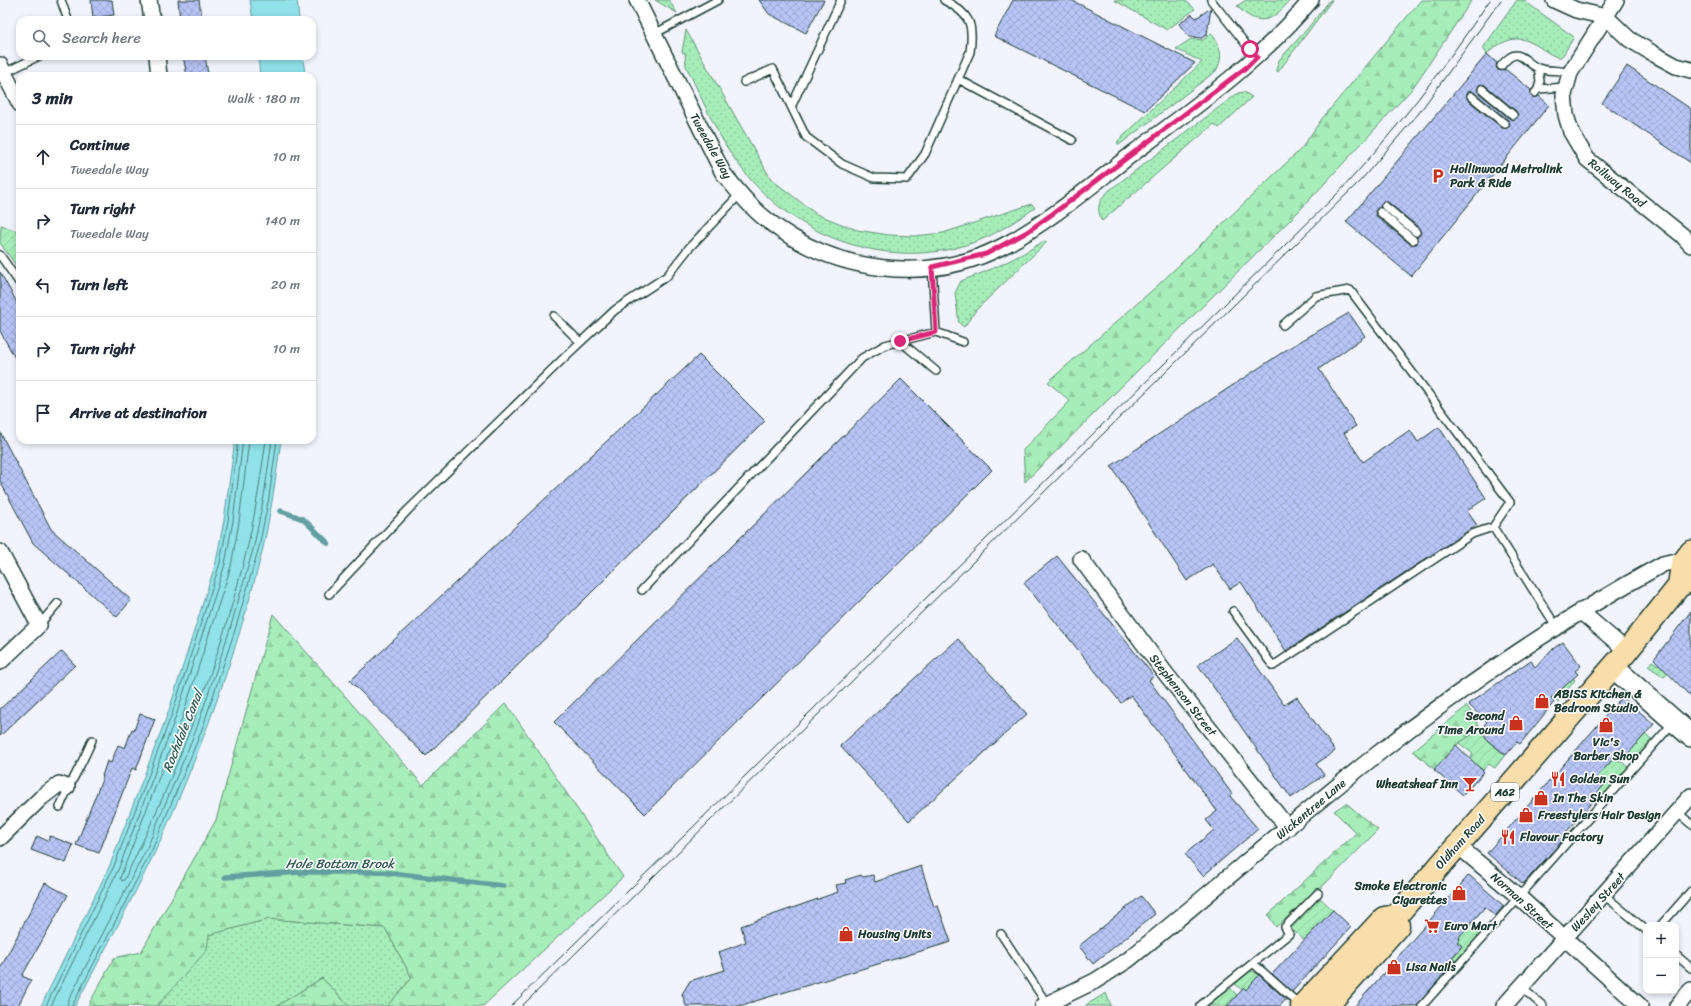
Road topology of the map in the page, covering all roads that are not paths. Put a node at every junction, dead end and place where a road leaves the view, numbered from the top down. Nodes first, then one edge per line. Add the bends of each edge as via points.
1 (61, 0) edge
2 (149, 0) edge
3 (637, 0) edge
4 (718, 0) edge
5 (841, 0) edge
6 (944, 0) edge
7 (1211, 0) edge
8 (1311, 0) edge
9 (1554, 0) edge
10 (1616, 0) edge
11 (67, 16) edge
12 (151, 16) edge
13 (1606, 17) junction
14 (654, 34) junction
15 (1257, 57) junction
16 (28, 60) edge
17 (157, 60) edge
18 (1501, 66) dead end
19 (1538, 68) junction
20 (2, 69) edge
21 (1691, 70) edge
22 (159, 72) edge
23 (958, 79) junction
24 (1568, 80) junction
25 (744, 82) dead end
26 (1482, 89) dead end
27 (16, 96) edge
28 (1474, 96) dead end
29 (792, 105) junction
30 (1513, 115) dead end
31 (1508, 124) dead end
32 (1072, 140) dead end
33 (740, 194) junction
34 (1416, 232) dead end
35 (1411, 240) dead end
36 (1691, 245) edge
37 (0, 255) edge
38 (932, 267) junction
39 (16, 278) edge
40 (554, 316) dead end
41 (1283, 326) dead end
42 (936, 332) junction
43 (900, 341) junction
44 (580, 342) junction
45 (963, 342) dead end
46 (936, 371) dead end
47 (1493, 527) junction
48 (0, 552) edge
49 (1081, 559) dead end
50 (1686, 570) edge
51 (642, 590) dead end
52 (329, 594) dead end
53 (58, 603) dead end
54 (1233, 611) dead end
55 (1580, 611) junction
56 (39, 625) junction
57 (1556, 626) junction
58 (1627, 651) junction
59 (0, 662) edge
60 (1613, 667) junction
61 (1674, 721) junction
62 (1691, 736) edge
63 (92, 740) dead end
64 (67, 788) junction
65 (1691, 796) edge
66 (60, 807) dead end
67 (1677, 812) junction
68 (1691, 824) edge
69 (1288, 828) junction
70 (0, 838) edge
71 (1457, 845) junction
72 (1691, 891) edge
73 (1318, 893) dead end
74 (1604, 894) junction
75 (1519, 897) junction
76 (1396, 916) junction
77 (1664, 922) edge
78 (1643, 927) edge
79 (1001, 934) dead end
80 (1565, 939) junction
81 (1678, 958) edge
82 (1254, 964) junction
83 (1691, 968) edge
84 (1521, 987) junction
85 (1047, 1005) edge
86 (1200, 1006) edge
87 (1301, 1006) edge
88 (1327, 1006) edge
89 (1422, 1006) edge
90 (1504, 1006) edge
91 (1543, 1006) edge
92 (1640, 1006) edge

1 - 11 lane
2 - 12 street
3 - 14 street, Tweedale Way
4 - 14 lane
5 - 29 lane
6 - 23 lane via 958,7 970,24 970,52
7 - 15 lane
8 - 15 street, Tweedale Way
9 - 13 street via 1576,10
10 - 13 street
13 - 21 street via 1629,39 1676,66
13 - 24 street
14 - 33 street, Tweedale Way via 723,173
15 - 38 street, Tweedale Way via 1218,90 1027,232 986,254
16 - 20 lane
17 - 22 street
18 - 19 lane via 1511,56 1518,55
19 - 24 lane via 1562,70
19 - 24 lane via 1540,80 1536,91
20 - 27 street
23 - 29 lane via 926,154 908,180 874,178 842,164 806,138
23 - 32 lane
24 - 36 street, Railway Road via 1566,115 1571,132 1587,159
25 - 29 lane via 773,69
26 - 30 lane
28 - 31 lane
33 - 38 street, Tweedale Way via 766,219 804,245 823,254 882,269
33 - 44 lane via 689,248 667,276 616,310
34 - 35 lane via 1380,210
37 - 39 lane
38 - 42 lane
40 - 44 lane
41 - 47 lane via 1316,296 1350,290 1510,502
42 - 43 lane
42 - 45 lane
43 - 46 lane
43 - 51 lane via 885,345 862,358
44 - 52 lane via 408,510
47 - 54 lane via 1472,534 1273,666
47 - 57 lane
48 - 56 street
49 - 69 street, Stephenson Street via 1166,674
50 - 55 street, Wickentree Lane via 1671,562 1664,564
50 - 58 highway, Oldham Road / A62
53 - 56 lane
55 - 57 street, Wickentree Lane
55 - 58 street
56 - 59 street
57 - 69 street, Wickentree Lane via 1481,677 1372,758
58 - 60 highway, Oldham Road / A62
60 - 61 street
60 - 71 highway, Oldham Road / A62
61 - 62 street
61 - 75 lane
63 - 64 lane
64 - 66 lane
64 - 70 street via 59,784
65 - 67 street, Wesley Street
67 - 68 lane
67 - 74 street, Wesley Street
69 - 85 street, Wickentree Lane via 1128,960 1095,981
71 - 75 street, Norman Street
71 - 76 highway, Oldham Road / A62
72 - 77 lane
73 - 82 lane via 1285,927 1289,934
74 - 78 lane
74 - 80 street, Wesley Street
75 - 80 street, Norman Street
75 - 89 lane
76 - 87 highway, Oldham Road / A62 via 1384,918
76 - 88 highway, Oldham Road / A62 via 1398,926
79 - 85 lane
80 - 84 street, Wesley Street
80 - 92 street, Norman Street
81 - 83 lane
82 - 86 lane
82 - 87 lane
84 - 90 street, Wesley Street
84 - 91 lane

